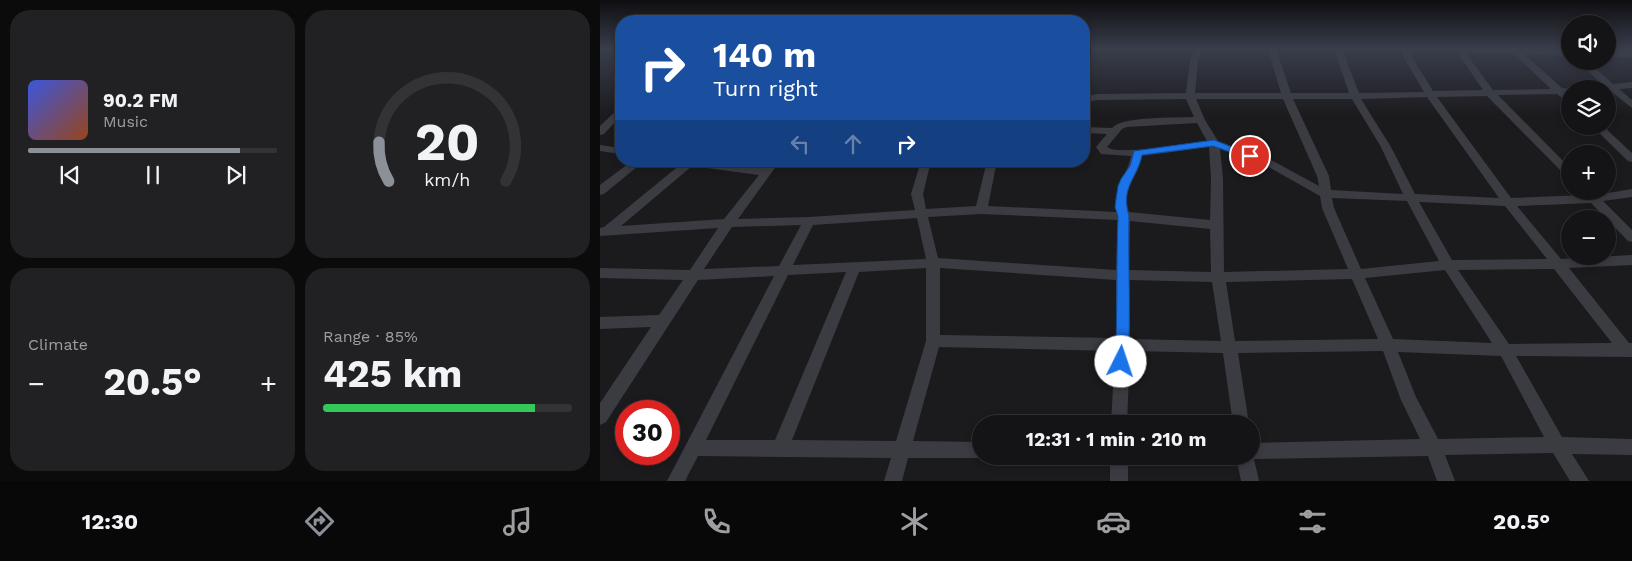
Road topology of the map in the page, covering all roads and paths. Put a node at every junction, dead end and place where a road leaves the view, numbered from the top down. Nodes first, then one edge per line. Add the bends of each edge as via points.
1 (1193, 71) edge
2 (1279, 71) edge
3 (1346, 71) edge
4 (1416, 71) edge
5 (1474, 71) edge
6 (1541, 71) edge
7 (1592, 71) edge
8 (1601, 80) edge
9 (1632, 85) edge
10 (1616, 86) edge
11 (1561, 88) edge
12 (1561, 91) edge
13 (1616, 92) edge
14 (1430, 94) junction
15 (1490, 94) junction
16 (1190, 96) junction
17 (1287, 96) junction
18 (1355, 96) junction
19 (1090, 98) edge
20 (1632, 105) edge
21 (615, 118) edge
22 (1200, 120) junction
23 (1090, 130) edge
24 (1114, 131) junction
25 (600, 132) edge
26 (1607, 135) edge
27 (1214, 143) junction
28 (600, 148) edge
29 (615, 150) edge
30 (1138, 153) junction
31 (1632, 159) edge
32 (1561, 165) edge
33 (631, 167) edge
34 (682, 167) edge
35 (727, 167) edge
36 (770, 167) edge
37 (924, 167) edge
38 (991, 167) edge
39 (766, 172) junction
40 (600, 191) edge
41 (1632, 193) edge
42 (1325, 194) junction
43 (1616, 194) edge
44 (1411, 198) junction
45 (1561, 198) edge
46 (1596, 200) edge
47 (1508, 202) junction
48 (981, 210) junction
49 (923, 214) junction
50 (1124, 216) junction
51 (809, 221) junction
52 (728, 224) junction
53 (1215, 225) junction
54 (602, 233) edge
55 (1632, 238) edge
56 (1632, 260) edge
57 (933, 263) junction
58 (1558, 264) junction
59 (1448, 265) junction
60 (855, 266) junction
61 (784, 271) junction
62 (600, 273) edge
63 (1357, 274) junction
64 (694, 275) junction
65 (1122, 275) junction
66 (1218, 277) junction
67 (664, 321) junction
68 (600, 323) edge
69 (932, 340) junction
70 (1123, 344) junction
71 (1388, 345) junction
72 (1229, 347) junction
73 (1505, 350) junction
74 (1630, 351) edge
75 (1119, 415) edge
76 (1240, 415) edge
77 (600, 417) edge
78 (1557, 445) junction
79 (1433, 447) junction
80 (1632, 447) edge
81 (694, 448) junction
82 (780, 448) junction
83 (902, 450) junction
84 (972, 450) edge
85 (1260, 451) edge
86 (1119, 465) edge
87 (1247, 465) edge
88 (676, 481) edge
89 (893, 481) edge
90 (1119, 481) edge
91 (1250, 481) edge
92 (1446, 481) edge
93 (1580, 481) edge

1 - 16 street
2 - 17 street
3 - 18 street
4 - 14 street
5 - 15 street
6 - 11 street
7 - 8 street
9 - 10 street
12 - 15 street
13 - 20 street
14 - 15 street
14 - 18 street
14 - 47 street
15 - 32 street
16 - 17 street
16 - 19 street
16 - 22 street
17 - 18 street
17 - 42 street via 1323,176
18 - 44 street via 1386,147
21 - 25 street
22 - 24 street via 1126,124
22 - 27 street
23 - 24 street
24 - 30 street via 1101,147 1105,152
26 - 31 street
27 - 30 street
27 - 42 street via 1269,163
27 - 53 street via 1217,179
28 - 29 street
30 - 50 street via 1135,167 1123,186 1121,207
33 - 40 street
34 - 54 street
35 - 39 street
36 - 39 street
37 - 49 street via 917,194
38 - 48 street
39 - 52 street
41 - 43 street
42 - 44 street
42 - 63 street
44 - 47 street
44 - 59 street
45 - 47 street
46 - 55 street
47 - 58 street
48 - 49 street
48 - 50 street
49 - 51 street
49 - 57 street
50 - 53 street
50 - 65 street
51 - 52 street
51 - 61 street
52 - 54 street
52 - 64 street
53 - 66 street
56 - 58 street
57 - 60 street
57 - 65 street
57 - 69 street
58 - 59 street
58 - 74 street
59 - 63 street
59 - 73 street
60 - 61 street
60 - 82 street
61 - 64 street
61 - 81 street
62 - 64 street
63 - 66 street
63 - 71 street
64 - 67 street
65 - 66 street
65 - 70 street
66 - 72 street
67 - 68 street
67 - 77 street
69 - 70 street
69 - 83 street
70 - 72 street
70 - 75 street
71 - 72 street
71 - 73 street
71 - 79 street via 1409,400
72 - 76 street
73 - 74 street
73 - 78 street
78 - 79 street
78 - 80 street
78 - 93 street
79 - 85 street
79 - 92 street
81 - 82 street
81 - 88 street
82 - 83 street
83 - 84 street
83 - 89 street
86 - 90 street
87 - 91 street

